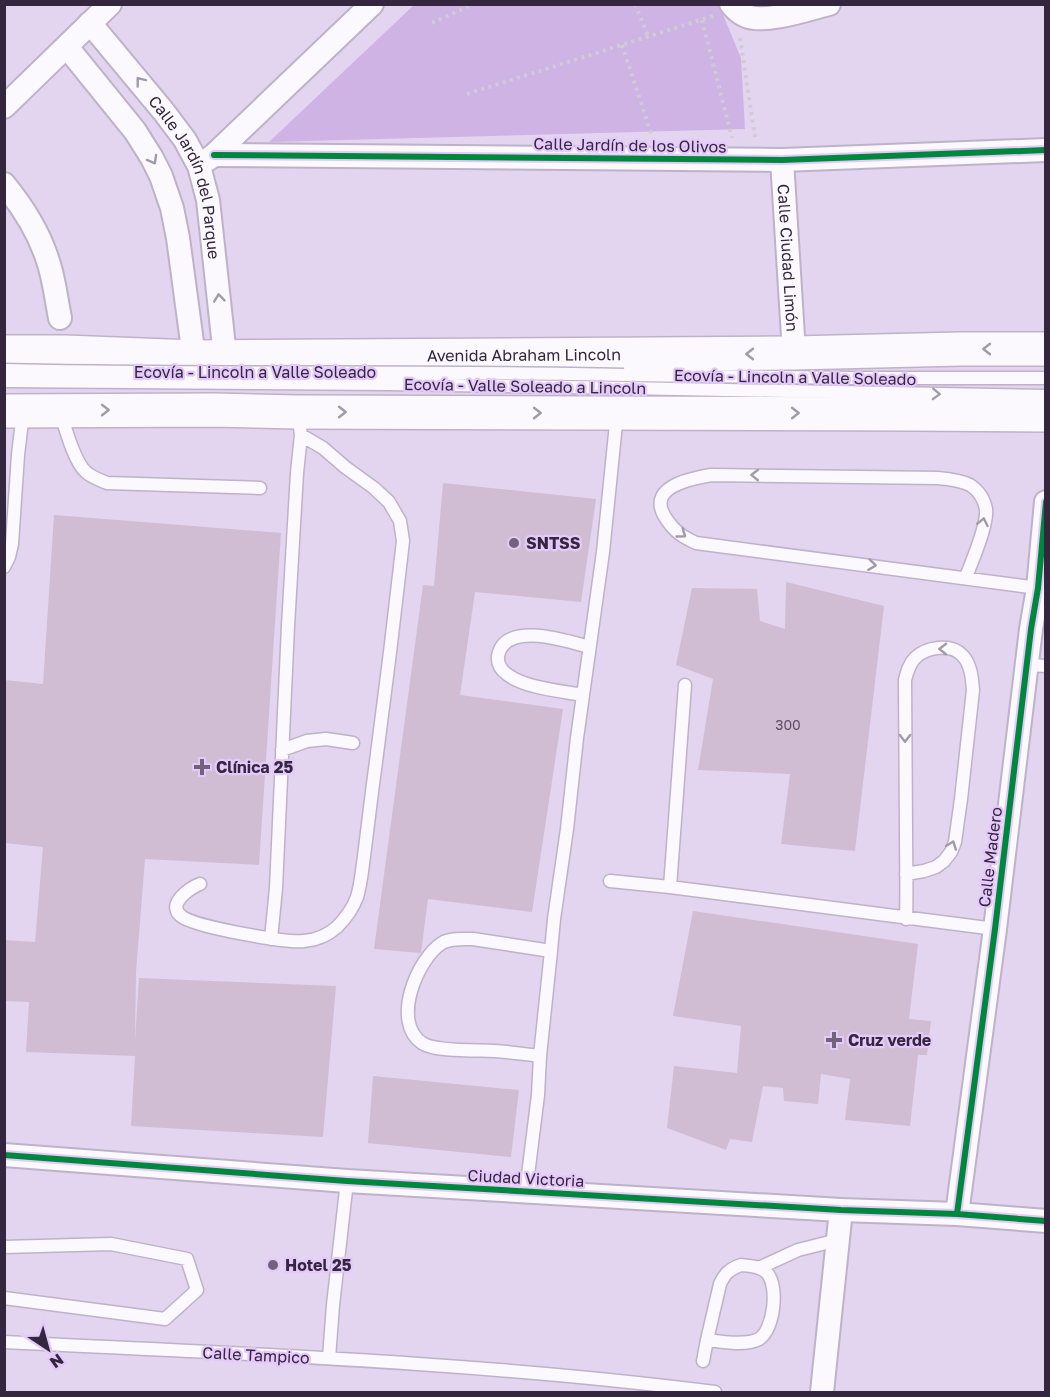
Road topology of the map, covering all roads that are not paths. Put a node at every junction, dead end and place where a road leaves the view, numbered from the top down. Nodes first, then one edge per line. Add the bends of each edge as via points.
1 (110, 4) edge
2 (372, 4) edge
3 (829, 4) edge
4 (738, 10) edge
5 (90, 23) junction
6 (67, 47) junction
7 (4, 107) edge
8 (164, 112) junction
9 (135, 131) junction
10 (1046, 150) edge
11 (207, 160) junction
12 (782, 160) junction
13 (4, 184) edge
14 (212, 236) junction
15 (178, 238) junction
16 (60, 318) dead end
17 (1046, 349) edge
18 (4, 352) edge
19 (794, 353) junction
20 (210, 356) junction
21 (4, 370) edge
22 (1046, 378) edge
23 (4, 381) edge
24 (1046, 396) edge
25 (621, 400) junction
26 (60, 410) junction
27 (14, 411) edge
28 (1046, 415) edge
29 (300, 424) junction
30 (260, 488) dead end
31 (1046, 502) edge
32 (4, 567) edge
33 (966, 577) junction
34 (1038, 588) junction
35 (1038, 629) edge
36 (589, 647) junction
37 (1036, 665) edge
38 (685, 685) dead end
39 (583, 695) junction
40 (353, 743) dead end
41 (282, 750) junction
42 (906, 874) junction
43 (610, 881) dead end
44 (200, 884) dead end
45 (669, 887) junction
46 (906, 919) junction
47 (995, 929) junction
48 (271, 939) junction
49 (551, 951) junction
50 (540, 1056) junction
51 (4, 1155) edge
52 (346, 1181) junction
53 (526, 1191) junction
54 (841, 1210) junction
55 (957, 1214) junction
56 (1046, 1221) edge
57 (838, 1240) junction
58 (4, 1247) edge
59 (759, 1268) junction
60 (4, 1298) edge
61 (707, 1340) junction
62 (4, 1342) edge
63 (329, 1358) junction
64 (703, 1361) dead end
65 (715, 1392) edge
66 (822, 1392) edge

1 - 5 street
2 - 11 street
3 - 4 street via 770,18
5 - 6 street
8 -> 5 street, Calle Jardín del Parque
6 - 7 street
6 - 9 street, Calle Jardín del Parque
8 - 9 street
8 - 11 street, Calle Jardín del Parque via 184,140
9 -> 15 street, Calle Jardín del Parque via 161,176
10 - 12 street, Calle Jardín de los Olivos
11 - 12 street, Calle Jardín de los Olivos
11 - 14 street, Calle Jardín del Parque
12 - 19 street, Calle Ciudad Limón
13 - 16 street via 39,237
14 - 15 street
20 -> 14 street, Calle Jardín del Parque
15 - 20 street, Calle Jardín del Parque
17 -> 19 main road, Avenida Abraham Lincoln
18 - 20 main road, Avenida Abraham Lincoln
19 -> 20 main road, Avenida Abraham Lincoln
21 - 22 lane, Ecovía - Lincoln a Valle Soleado, bridge
23 - 25 lane, Ecovía - Valle Soleado a Lincoln, bridge via 377,384
25 -> 24 lane, Ecovía - Valle Soleado a Lincoln
25 -> 28 main road
29 -> 25 main road
25 - 36 lane
26 - 27 main road
26 -> 29 main road via 214,410
26 - 30 lane via 79,464 96,479 107,483
27 - 32 lane via 18,455 12,544
29 - 41 lane
29 - 48 lane via 389,502 400,521 403,541 357,896 346,916 327,934 306,941
31 - 34 street, Calle Madero
33 -> 33 lane via 986,509 978,492 958,481 711,475 681,482 663,494 660,501 661,511 673,528 696,543
33 - 34 lane
34 - 35 street, Calle Madero
35 - 37 street, Calle Madero
36 - 39 lane
36 - 39 lane via 566,640 519,636 505,644 498,657 503,671 520,681
37 - 47 street, Calle Madero
38 - 45 lane
39 - 49 lane
40 - 41 lane via 326,739
41 - 48 lane
42 -> 42 lane via 936,867 955,842 973,690 969,666 963,656 948,648 924,651 915,658 905,680
42 - 46 lane
43 - 45 lane
44 - 48 lane via 182,895 177,906 179,915 199,924
45 - 46 lane
46 - 47 lane
47 - 55 street, Calle Madero
49 - 50 lane
49 - 50 lane via 473,939 444,942 424,962 408,1006 410,1028 423,1044
50 - 53 lane
51 - 52 street, Ciudad Victoria
52 - 53 street, Ciudad Victoria
52 - 63 lane, Calle Tampico
53 - 54 street, Ciudad Victoria
54 - 55 street, Ciudad Victoria
54 - 57 street
55 - 56 street, Ciudad Victoria
57 - 59 lane via 798,1250
57 - 66 street
58 - 60 lane via 111,1244 187,1259 197,1290 165,1319
59 - 61 lane via 741,1265 724,1275
59 - 61 lane via 771,1279 773,1290 767,1332 754,1342
61 - 64 lane
62 - 63 lane, Calle Tampico
63 - 65 lane via 545,1374

